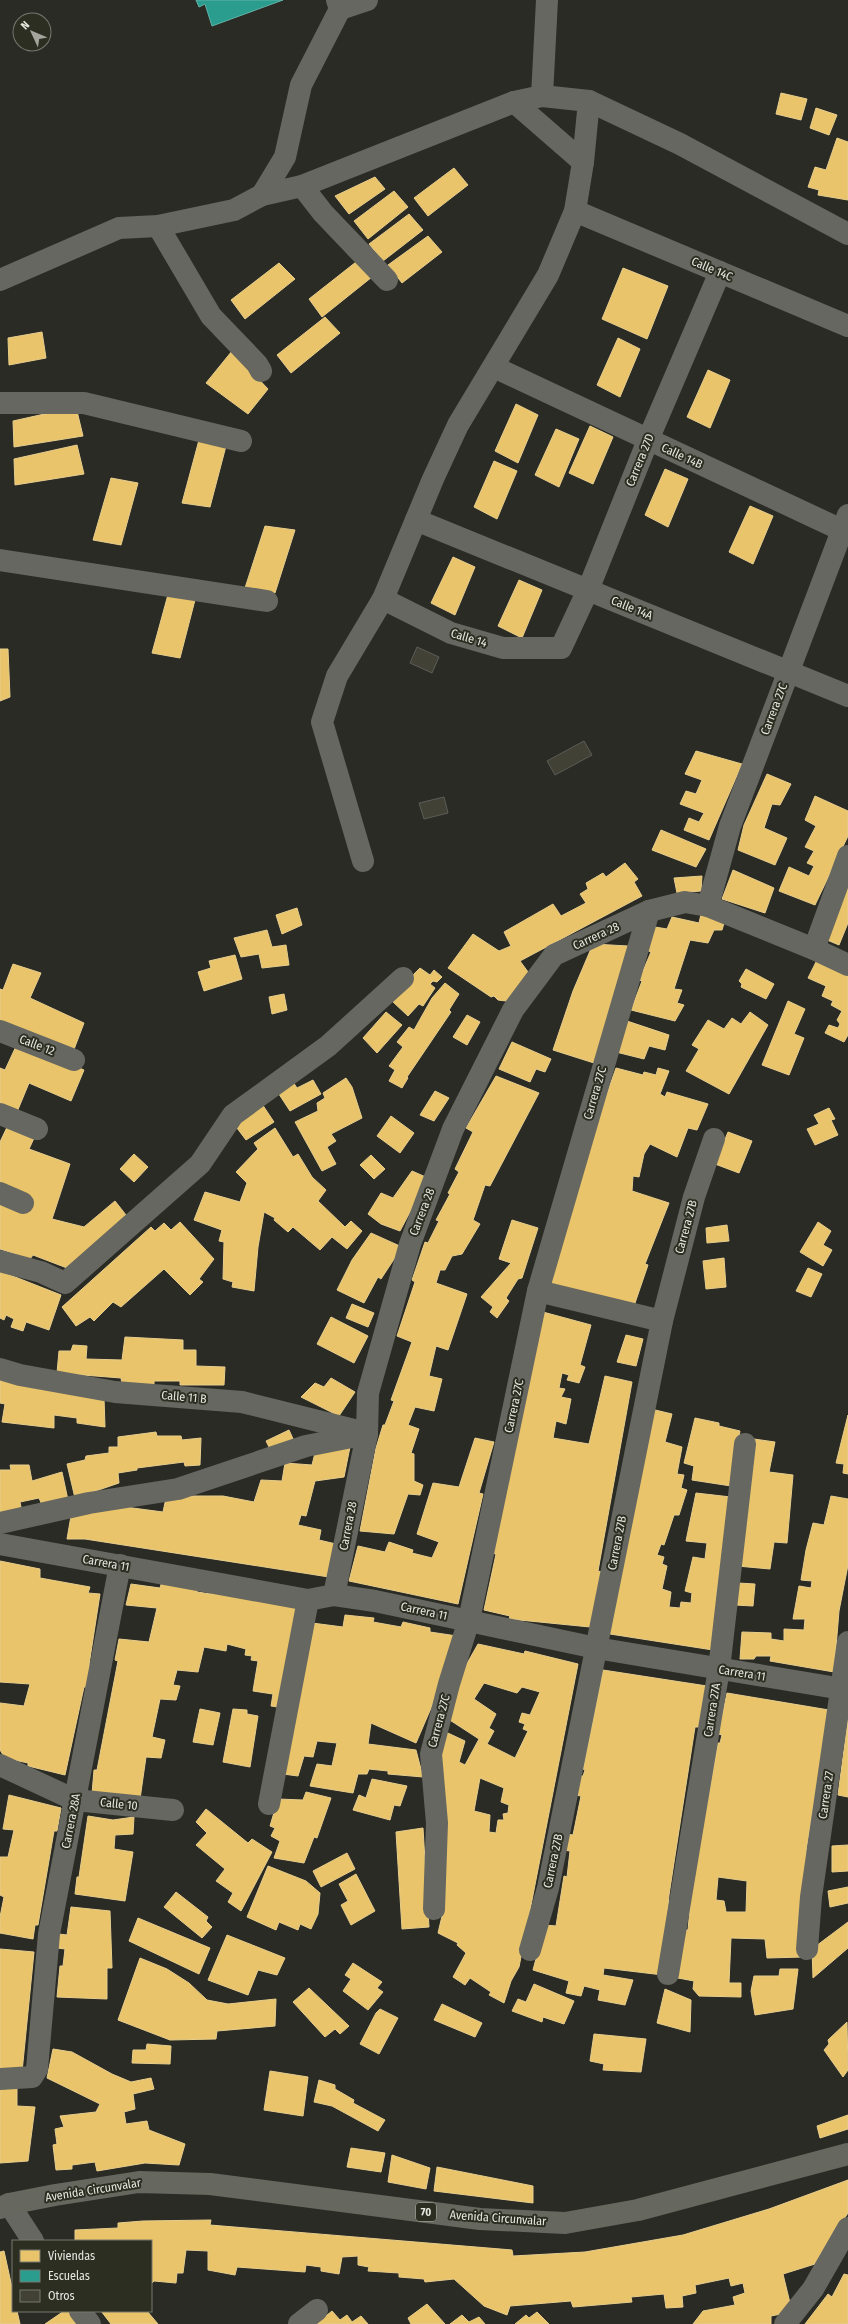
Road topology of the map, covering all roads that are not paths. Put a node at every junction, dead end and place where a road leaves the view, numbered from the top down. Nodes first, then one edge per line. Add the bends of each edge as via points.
1 (367, 0) edge
2 (547, 0) edge
3 (338, 4) edge
4 (542, 96) junction
5 (589, 101) junction
6 (514, 102) junction
7 (583, 162) junction
8 (302, 186) junction
9 (262, 195) junction
10 (575, 211) junction
11 (158, 226) junction
12 (848, 234) edge
13 (720, 272) junction
14 (0, 280) edge
15 (388, 280) dead end
16 (848, 326) edge
17 (494, 368) junction
18 (261, 371) dead end
19 (0, 403) edge
20 (648, 440) junction
21 (241, 441) dead end
22 (416, 520) junction
23 (846, 526) edge
24 (0, 560) edge
25 (588, 590) junction
26 (383, 599) junction
27 (267, 601) dead end
28 (561, 648) joint
29 (789, 671) junction
30 (848, 696) edge
31 (848, 856) edge
32 (363, 861) dead end
33 (708, 906) junction
34 (649, 911) junction
35 (814, 948) junction
36 (848, 965) edge
37 (403, 978) dead end
38 (0, 1031) edge
39 (74, 1060) dead end
40 (0, 1114) edge
41 (37, 1129) dead end
42 (714, 1139) dead end
43 (0, 1193) edge
44 (23, 1203) dead end
45 (0, 1261) edge
46 (538, 1291) junction
47 (662, 1321) junction
48 (0, 1369) edge
49 (367, 1434) junction
50 (744, 1444) dead end
51 (0, 1523) edge
52 (0, 1544) edge
53 (120, 1565) junction
54 (334, 1595) junction
55 (308, 1600) junction
56 (469, 1620) junction
57 (848, 1642) edge
58 (596, 1648) junction
59 (719, 1669) junction
60 (845, 1690) edge
61 (0, 1765) edge
62 (75, 1800) junction
63 (269, 1804) dead end
64 (173, 1810) dead end
65 (434, 1909) dead end
66 (806, 1949) dead end
67 (530, 1950) dead end
68 (668, 1974) dead end
69 (0, 2079) edge
70 (848, 2154) edge
71 (5, 2206) edge
72 (848, 2228) edge
73 (32, 2240) edge
74 (317, 2310) dead end
75 (81, 2312) edge
76 (90, 2324) edge
77 (299, 2324) edge
78 (785, 2324) edge

1 - 3 street
2 - 4 street
3 - 9 street via 301,85 285,158
4 - 5 street
4 - 6 street
5 - 7 street
5 - 12 street via 680,144
6 - 7 street
6 - 8 street
7 - 10 street
8 - 9 street
8 - 15 street via 323,213
9 - 11 street via 234,210
10 - 13 street, Calle 14C
10 - 17 street via 548,275
11 - 14 street via 119,228
11 - 18 street via 211,316
13 - 16 street, Calle 14C
13 - 20 street, Carrera 27D
17 - 20 street, Calle 14B
17 - 22 street via 458,425
19 - 21 street via 84,403
20 - 23 street, Calle 14B
20 - 25 street, Carrera 27D
22 - 25 street, Calle 14A
22 - 26 street
23 - 29 street, Carrera 27C
24 - 27 street
25 - 28 street, Carrera 27D
25 - 29 street, Calle 14A
26 - 28 street, Calle 14 via 451,633 503,648
26 - 32 street via 337,676 322,722
29 - 30 street, Calle 14A
29 - 33 street, Carrera 27C via 730,826
31 - 35 street
33 - 34 street, Carrera 28 via 685,902
33 - 35 street, Carrera 28
34 - 46 street, Carrera 27C
34 - 49 street, Carrera 28 via 554,955 513,1010 453,1129 410,1244 368,1393
35 - 36 street, Carrera 28
37 - 45 street via 328,1046 233,1115 200,1164 65,1283 40,1272
38 - 39 street, Calle 12
40 - 41 street
42 - 47 street, Carrera 27B via 694,1196
43 - 44 street
46 - 47 street
46 - 56 street, Carrera 27C
47 - 58 street, Carrera 27B
48 - 49 street, Calle 11 B via 115,1392 242,1402
49 - 51 street via 306,1446 178,1489 89,1503
49 - 54 street, Carrera 28
50 - 59 street, Carrera 27A
52 - 53 street, Carrera 11
53 - 55 street, Carrera 11
53 - 62 street, Carrera 28A
54 - 55 street, Carrera 11
54 - 56 street, Carrera 11
55 - 63 street
56 - 58 street, Carrera 11
56 - 65 street, Carrera 27C via 430,1754 437,1823
57 - 60 street, Carrera 27
58 - 59 street, Carrera 11
58 - 67 street, Carrera 27B via 548,1888
59 - 60 street, Carrera 11
59 - 68 street, Carrera 27A
60 - 66 street, Carrera 27 via 811,1897
61 - 62 street, Calle 10
62 - 64 street, Calle 10
62 - 69 street, Carrera 28A via 49,1934 37,2069 32,2077
70 - 71 main road, Avenida Circunvalar / 70 via 638,2210 565,2223 480,2219 210,2184 139,2182
71 - 73 street
72 - 78 street via 813,2289
74 - 77 street
75 - 76 street

